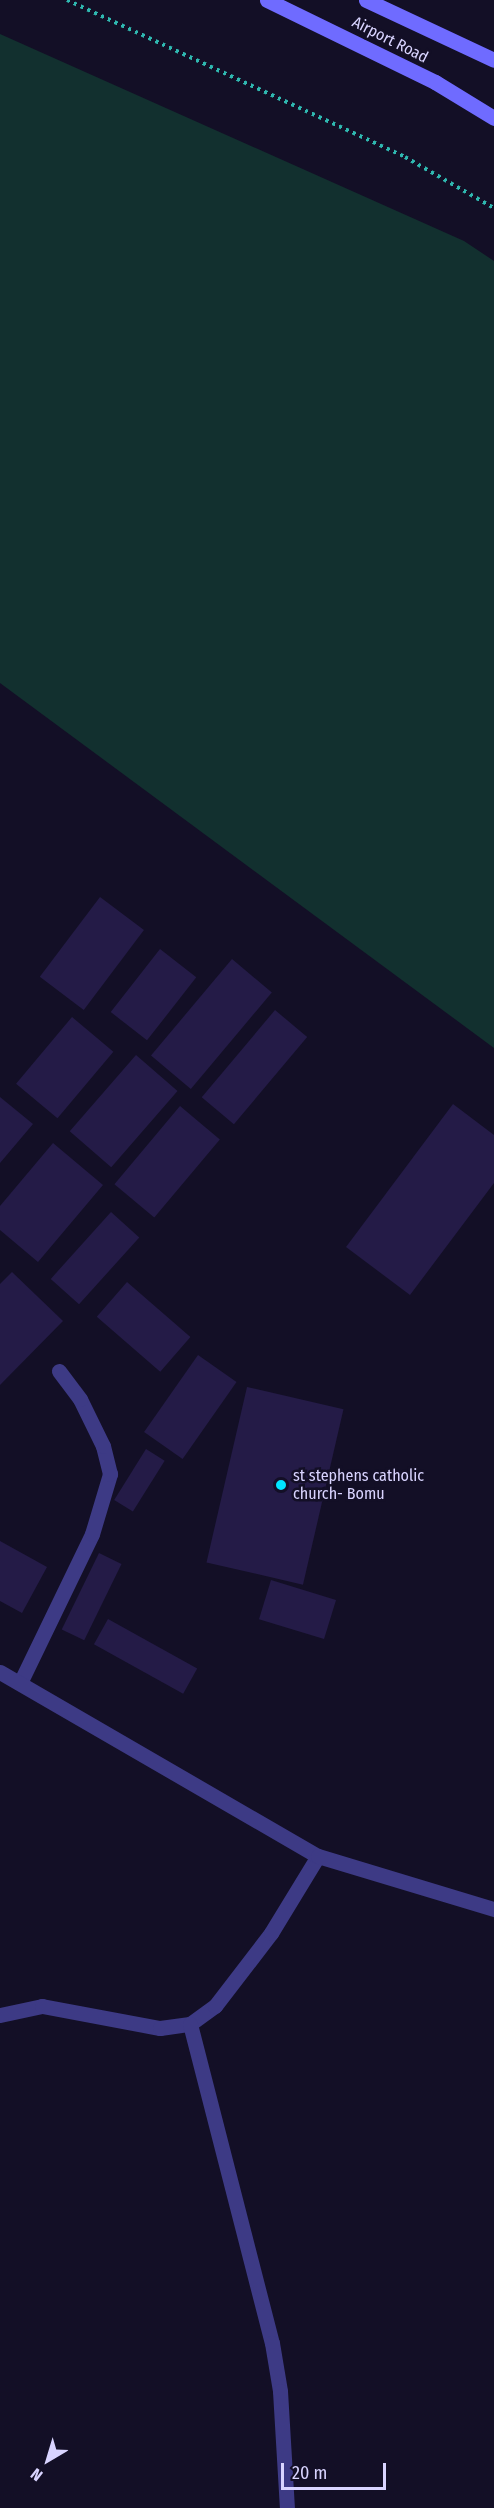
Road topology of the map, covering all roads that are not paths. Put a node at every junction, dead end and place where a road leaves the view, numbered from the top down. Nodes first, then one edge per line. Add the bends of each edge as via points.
1 (267, 0) edge
2 (366, 0) edge
3 (494, 60) edge
4 (494, 118) edge
5 (59, 1371) dead end
6 (0, 1672) edge
7 (20, 1683) junction
8 (318, 1856) junction
9 (494, 1909) edge
10 (0, 2015) edge
11 (190, 2024) junction
12 (287, 2508) edge

1 - 4 main road, Airport Road via 435,82
2 - 3 main road, Airport Road
5 - 7 street via 80,1399 104,1446 110,1474 92,1534
6 - 7 street
7 - 8 street
8 - 9 street
8 - 11 street via 271,1933 215,2007
10 - 11 street via 42,2006 160,2028
11 - 12 street via 272,2343 280,2391

